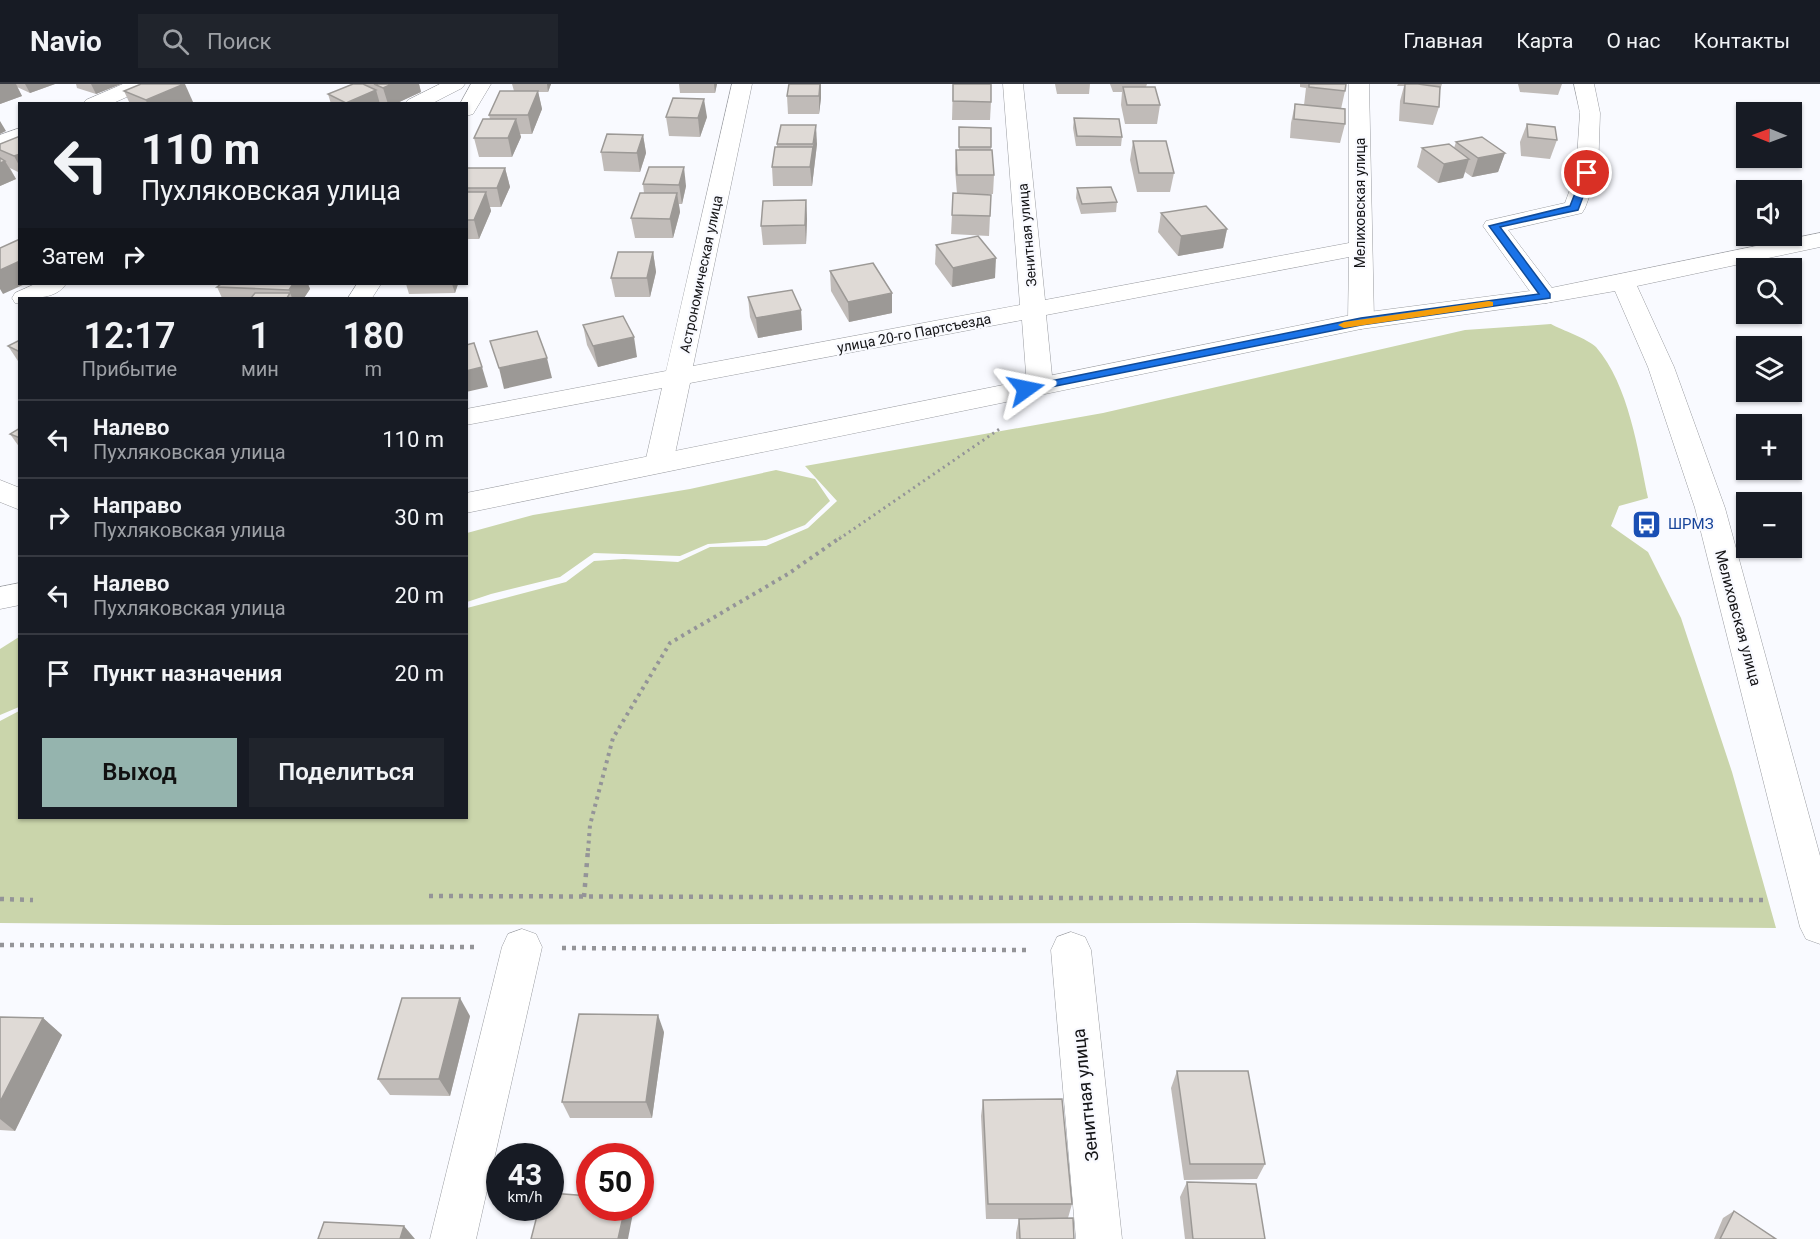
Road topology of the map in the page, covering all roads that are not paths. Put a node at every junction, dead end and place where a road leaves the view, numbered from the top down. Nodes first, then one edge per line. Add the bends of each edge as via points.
1 (140, 84) edge
2 (454, 84) edge
3 (481, 84) edge
4 (742, 84) edge
5 (1013, 84) edge
6 (1359, 84) edge
7 (1584, 84) edge
8 (98, 102) edge
9 (419, 102) edge
10 (468, 107) edge
11 (18, 135) edge
12 (0, 142) edge
13 (1820, 240) edge
14 (1360, 248) junction
15 (1623, 282) junction
16 (52, 285) edge
17 (1546, 296) junction
18 (26, 297) edge
19 (18, 302) edge
20 (0, 310) edge
21 (1034, 310) junction
22 (1361, 321) junction
23 (678, 377) junction
24 (1040, 386) junction
25 (468, 417) edge
26 (659, 463) junction
27 (0, 489) edge
28 (18, 500) edge
29 (468, 503) edge
30 (18, 594) edge
31 (0, 598) edge
32 (1816, 913) edge
33 (522, 948) dead end
34 (1071, 950) dead end
35 (453, 1239) edge
36 (1099, 1239) edge

1 - 8 street
2 - 9 street
3 - 10 street
4 - 23 street, Астрономическая улица
5 - 21 street, Зенитная улица
6 - 14 street, Мелиховская улица
7 - 17 street via 1590,113 1587,173 1574,208 1494,226
11 - 12 street
13 - 15 street
14 - 21 street, улица 20-го Партсъезда
14 - 22 street, Мелиховская улица
15 - 17 street
15 - 32 street, Мелиховская улица via 1661,368 1710,508
16 - 18 street
17 - 22 street
19 - 20 street
21 - 23 street, улица 20-го Партсъезда
21 - 24 street, Зенитная улица
22 - 24 street
23 - 25 street, улица 20-го Партсъезда
23 - 26 street, Астрономическая улица
24 - 26 street
26 - 29 street
27 - 28 street
30 - 31 street
33 - 35 street
34 - 36 street, Зенитная улица

